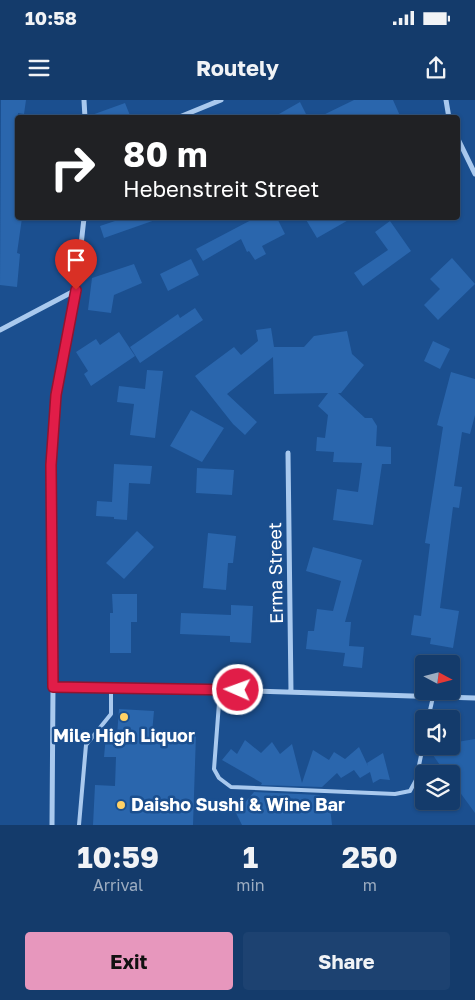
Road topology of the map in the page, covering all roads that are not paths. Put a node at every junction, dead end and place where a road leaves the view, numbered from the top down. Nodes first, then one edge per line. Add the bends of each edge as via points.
1 (84, 100) edge
2 (221, 100) edge
3 (446, 100) edge
4 (85, 115) edge
5 (184, 115) edge
6 (448, 115) edge
7 (460, 143) edge
8 (475, 174) edge
9 (84, 220) edge
10 (76, 290) junction
11 (0, 330) edge
12 (288, 453) dead end
13 (53, 687) junction
14 (111, 688) junction
15 (220, 690) junction
16 (291, 692) junction
17 (415, 696) edge
18 (460, 698) edge
19 (475, 698) edge
20 (421, 755) edge
21 (52, 825) edge
22 (79, 825) edge

1 - 4 street
2 - 5 street
3 - 6 street
7 - 8 street
9 - 10 street
10 - 11 street
10 - 13 street via 56,395 51,465
12 - 16 street, Erma Street
13 - 14 street
13 - 21 street
14 - 15 street
14 - 22 lane via 111,714 86,745
15 - 16 street
15 - 20 lane via 214,769 219,778 231,787 395,794 410,791
16 - 17 street
18 - 19 street

